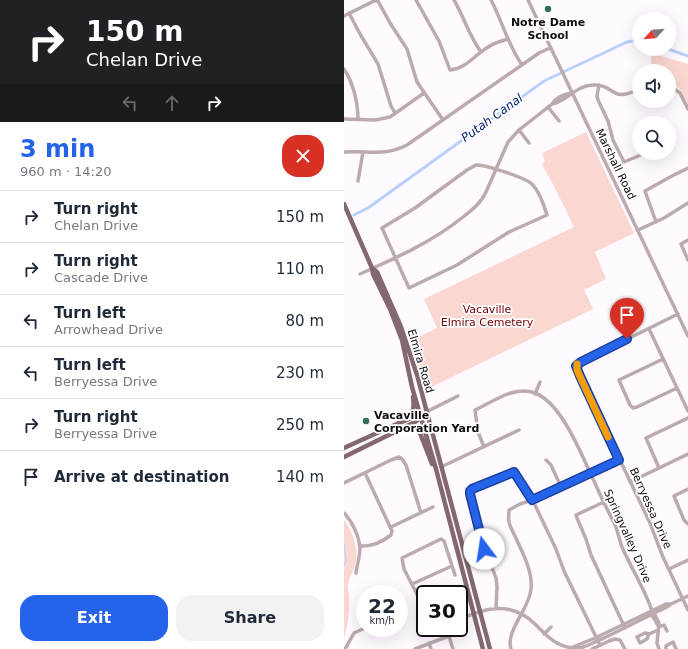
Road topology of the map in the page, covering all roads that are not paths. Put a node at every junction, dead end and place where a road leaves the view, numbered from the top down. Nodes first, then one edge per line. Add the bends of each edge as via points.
1 (416, 0) edge
2 (454, 0) edge
3 (491, 0) edge
4 (528, 0) edge
5 (350, 13) junction
6 (344, 16) edge
7 (508, 39) junction
8 (550, 48) junction
9 (481, 52) junction
10 (522, 65) junction
11 (344, 69) edge
12 (598, 85) junction
13 (676, 90) edge
14 (424, 93) junction
15 (572, 93) junction
16 (632, 93) edge
17 (548, 108) junction
18 (688, 109) edge
19 (395, 113) junction
20 (344, 118) edge
21 (358, 119) junction
22 (443, 120) junction
23 (559, 121) dead end
24 (519, 130) junction
25 (529, 143) dead end
26 (344, 152) edge
27 (363, 152) junction
28 (632, 159) edge
29 (688, 168) edge
30 (496, 170) junction
31 (358, 181) dead end
32 (688, 203) edge
33 (344, 204) edge
34 (656, 222) junction
35 (638, 230) junction
36 (688, 240) edge
37 (394, 258) junction
38 (688, 260) edge
39 (372, 268) junction
40 (360, 274) dead end
41 (678, 314) junction
42 (649, 329) junction
43 (688, 336) edge
44 (663, 359) junction
45 (540, 382) dead end
46 (412, 387) junction
47 (677, 388) junction
48 (535, 394) junction
49 (458, 396) dead end
50 (688, 411) edge
51 (426, 412) junction
52 (421, 416) junction
53 (688, 418) edge
54 (399, 423) junction
55 (404, 428) junction
56 (519, 430) dead end
57 (484, 447) junction
58 (344, 448) edge
59 (688, 454) edge
60 (344, 457) edge
61 (546, 460) dead end
62 (619, 460) junction
63 (441, 467) junction
64 (659, 468) junction
65 (436, 471) junction
66 (365, 473) junction
67 (590, 473) junction
68 (344, 481) edge
69 (630, 482) junction
70 (561, 487) junction
71 (688, 489) edge
72 (532, 500) junction
73 (604, 502) junction
74 (433, 507) dead end
75 (344, 513) edge
76 (420, 513) junction
77 (688, 524) edge
78 (391, 527) junction
79 (360, 546) junction
80 (688, 560) edge
81 (452, 566) junction
82 (669, 569) junction
83 (356, 573) dead end
84 (455, 575) dead end
85 (412, 584) junction
86 (416, 592) edge
87 (531, 592) junction
88 (537, 593) dead end
89 (688, 596) edge
90 (683, 599) junction
91 (496, 608) junction
92 (688, 610) edge
93 (480, 611) junction
94 (653, 613) junction
95 (474, 614) junction
96 (521, 614) junction
97 (468, 616) edge
98 (624, 626) junction
99 (551, 628) dead end
100 (659, 628) junction
101 (668, 630) dead end
102 (356, 632) edge
103 (544, 634) junction
104 (649, 634) dead end
105 (446, 637) edge
106 (449, 637) edge
107 (596, 639) junction
108 (429, 643) junction
109 (600, 646) junction
110 (345, 649) edge
111 (415, 649) edge
112 (431, 649) edge
113 (453, 649) edge
114 (483, 649) edge
115 (490, 649) edge
116 (512, 649) edge
117 (592, 649) edge
118 (625, 649) edge
119 (659, 649) edge
120 (666, 649) edge
121 (676, 649) edge

1 - 9 street via 439,41 450,70 469,63
2 - 9 street
3 - 7 street
4 - 8 street, Marshall Road
5 - 6 street
5 - 14 street via 378,1 406,49 413,72
5 - 19 street via 378,64
7 - 9 street via 494,43
7 - 10 street
8 - 10 street
8 - 15 street, Marshall Road
10 - 22 street
11 - 21 street via 354,94
12 - 15 street via 587,86
12 - 16 street via 622,96
12 - 28 street via 598,100 608,121 612,140 624,162
13 - 18 street
14 - 19 street
14 - 22 street
15 - 17 street
15 - 35 street, Marshall Road
17 - 23 street
17 - 24 street
19 - 21 street via 382,119
20 - 21 street
22 - 27 street via 398,150 384,153
24 - 25 street
24 - 30 street via 508,142
26 - 27 street
27 - 31 street
29 - 34 street via 645,192
30 - 37 street via 482,200 474,208 437,236
30 - 37 street via 480,165 471,167 415,208 382,228
30 - 37 street via 530,182 547,215 509,232 458,265 409,288
32 - 34 street
33 - 39 main road, Elmira Road
34 - 35 street
35 - 41 street, Marshall Road
36 - 38 street via 681,244
37 - 39 street
39 - 40 street
39 - 46 main road, Elmira Road via 402,340
39 - 51 main road, Elmira Road via 378,272 406,339
41 - 42 street, Berryessa Drive
41 - 43 street, Marshall Road
42 - 44 street
42 - 62 street, Berryessa Drive via 605,349 576,366
44 - 47 street
44 - 47 street via 619,380 630,405 633,408 637,407
45 - 48 street
46 - 52 main road, Elmira Road
46 - 54 main road via 413,412
47 - 50 street
48 - 57 street via 507,394 475,410 478,432
48 - 67 street, Springvalley Drive via 549,402 556,410
49 - 51 street
51 - 52 main road
51 - 63 main road, Elmira Road
52 - 54 main road
52 - 55 main road
52 - 65 main road, Elmira Road
53 - 64 street via 646,438
54 - 58 main road
55 - 60 main road
55 - 65 main road via 413,428 420,433
56 - 57 street
57 - 63 street
59 - 64 street
61 - 70 street
62 - 67 street
62 - 69 street, Berryessa Drive
63 - 65 street
63 - 93 main road, Elmira Road
64 - 69 street
65 - 95 main road, Elmira Road
66 - 68 street
66 - 76 street via 398,457 402,459
66 - 78 street
67 - 70 street
67 - 73 street, Springvalley Drive
69 - 82 street, Berryessa Drive
70 - 72 street
71 - 77 street via 674,496
72 - 87 street via 509,510 510,526 531,576
72 - 91 street via 514,472 470,491 484,549 496,578
72 - 107 street
73 - 94 street, Springvalley Drive
73 - 98 street via 576,515 591,555
74 - 76 street
75 - 79 street via 353,526
76 - 78 street
78 - 79 street via 391,535 384,540 371,546
79 - 83 street
80 - 82 street
81 - 84 street
81 - 85 street
81 - 85 street via 444,541 436,541 402,558 404,569
82 - 90 street, Berryessa Drive
85 - 86 street
87 - 88 street
87 - 96 street
89 - 90 street
90 - 92 street, Berryessa Drive
90 - 94 street via 666,604
91 - 93 street
91 - 96 street
93 - 95 street
93 - 115 main road, Elmira Road
94 - 98 street
94 - 100 street, Springvalley Drive
95 - 97 street
95 - 114 main road, Elmira Road
96 - 103 street
96 - 116 street via 512,635
98 - 107 street
99 - 103 street
100 - 101 street via 664,625
100 - 104 street
100 - 119 street
102 - 110 street
103 - 107 street via 558,644 579,648
105 - 108 street
106 - 113 street
107 - 109 street
108 - 111 street
108 - 112 street
109 - 117 street
109 - 118 street via 615,639 622,642
120 - 121 street via 666,646 673,642

